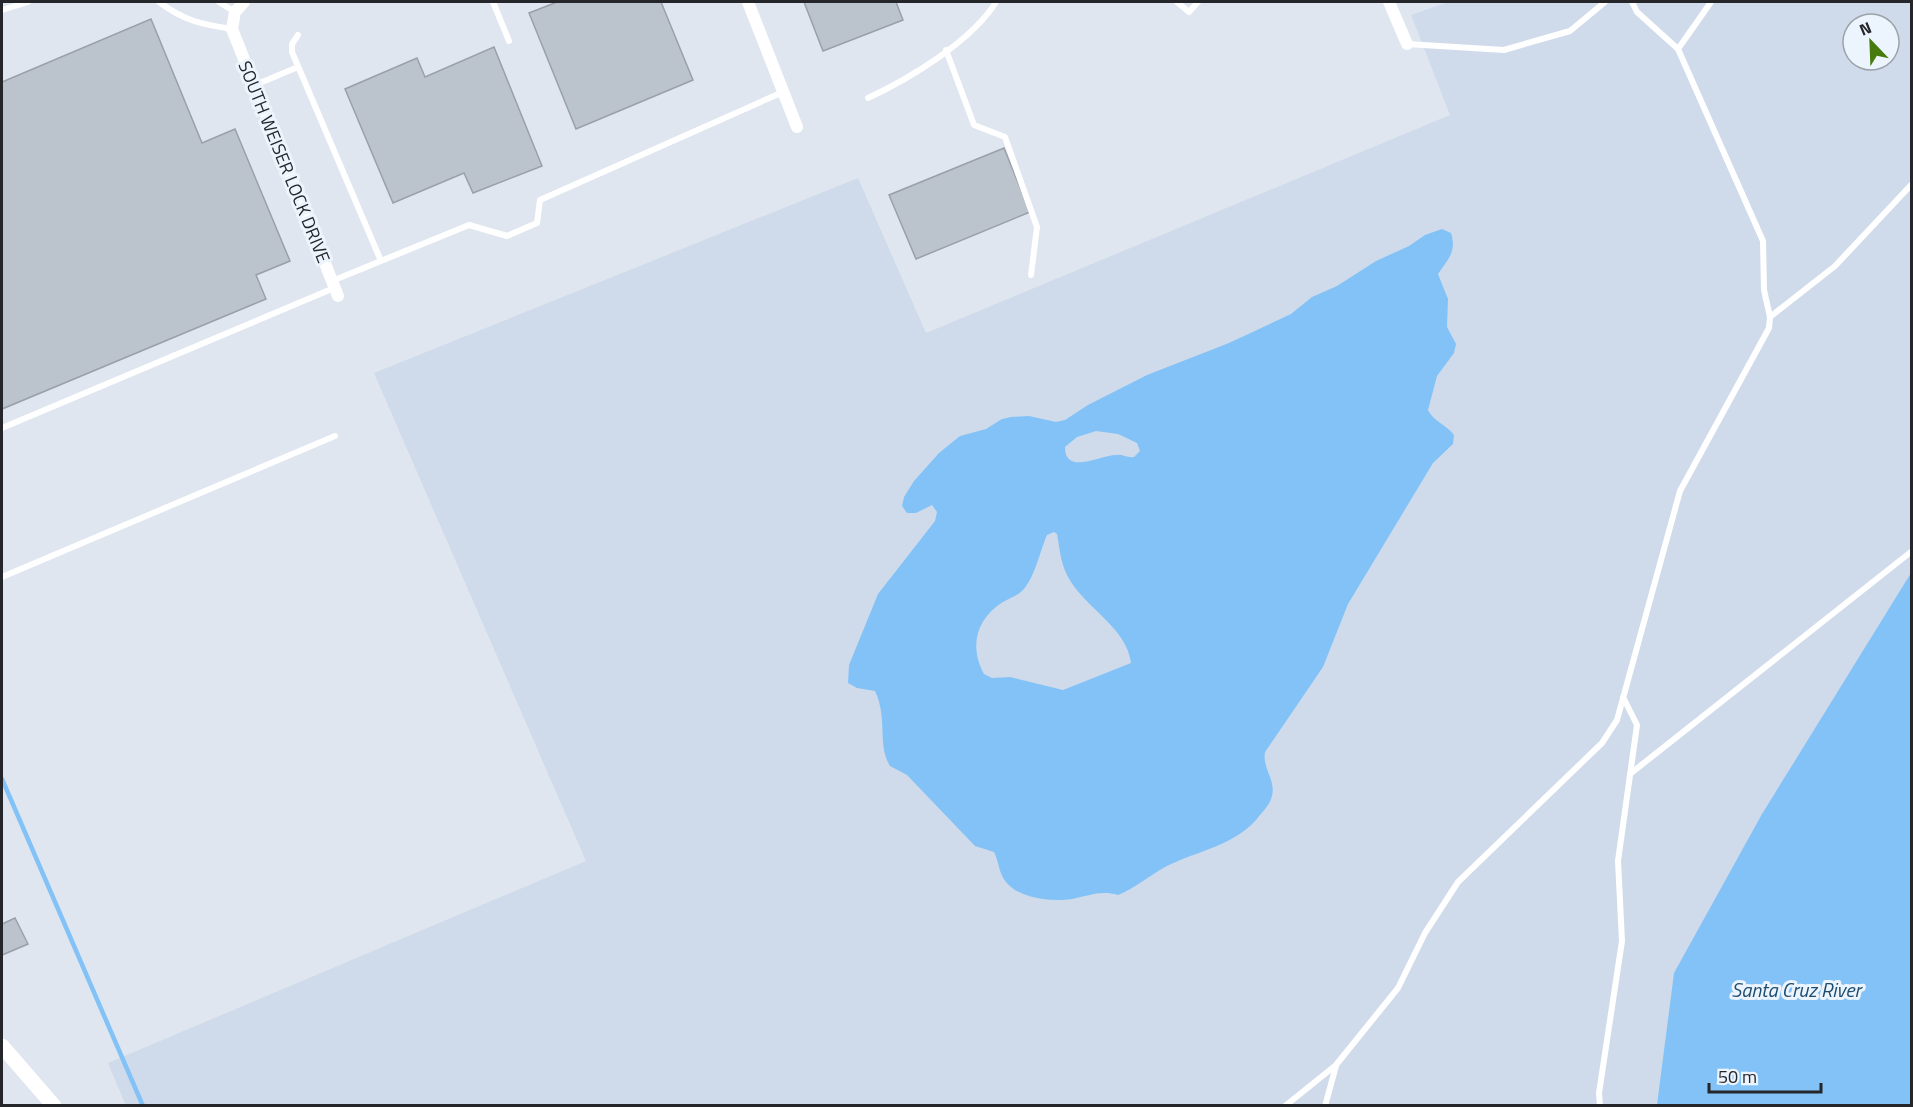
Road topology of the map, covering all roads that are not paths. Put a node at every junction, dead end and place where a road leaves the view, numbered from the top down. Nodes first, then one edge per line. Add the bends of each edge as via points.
1 (28, 2) edge
2 (159, 2) edge
3 (219, 2) edge
4 (244, 2) edge
5 (493, 2) edge
6 (748, 2) edge
7 (996, 2) edge
8 (1177, 2) edge
9 (1198, 2) edge
10 (1389, 2) edge
11 (1605, 2) edge
12 (1632, 2) edge
13 (1711, 2) edge
14 (2, 10) edge
15 (236, 12) junction
16 (232, 29) junction
17 (298, 36) dead end
18 (509, 41) dead end
19 (1407, 44) joint
20 (1678, 49) junction
21 (946, 50) junction
22 (298, 67) junction
23 (254, 86) junction
24 (783, 92) junction
25 (868, 98) dead end
26 (797, 127) dead end
27 (1911, 184) edge
28 (381, 261) junction
29 (1030, 275) dead end
30 (334, 288) junction
31 (1770, 316) junction
32 (2, 428) edge
33 (336, 436) dead end
34 (1911, 550) edge
35 (2, 577) edge
36 (1623, 697) junction
37 (1630, 774) junction
38 (2, 1046) edge
39 (1336, 1065) junction
40 (54, 1106) edge
41 (1285, 1106) edge
42 (1325, 1106) edge
43 (1600, 1106) edge

1 - 14 lane
2 - 16 lane via 181,18
3 - 15 lane
4 - 15 street
5 - 18 lane
6 - 24 street
7 - 21 lane via 987,16
8 - 9 lane via 1189,12
10 - 19 street
11 - 19 lane via 1570,30 1504,50
12 - 20 lane via 1636,12
13 - 20 lane
15 - 16 street
16 - 23 street, SOUTH WEISER LOCK DRIVE
17 - 22 lane via 292,44
20 - 31 lane via 1763,241 1764,290
21 - 25 lane
21 - 29 lane via 974,125 1005,137 1037,228
22 - 23 lane
22 - 28 lane
23 - 30 street, SOUTH WEISER LOCK DRIVE
24 - 26 street
24 - 28 lane via 540,200 537,223 507,236 469,225
27 - 31 lane via 1835,266
28 - 30 lane
30 - 32 lane
31 - 36 lane via 1769,328 1680,491
33 - 35 lane
34 - 37 lane
36 - 37 lane via 1637,725
36 - 39 lane via 1617,720 1602,743 1458,882 1425,933 1398,988
37 - 43 lane via 1618,861 1622,941
38 - 40 street
39 - 41 lane
39 - 42 lane

